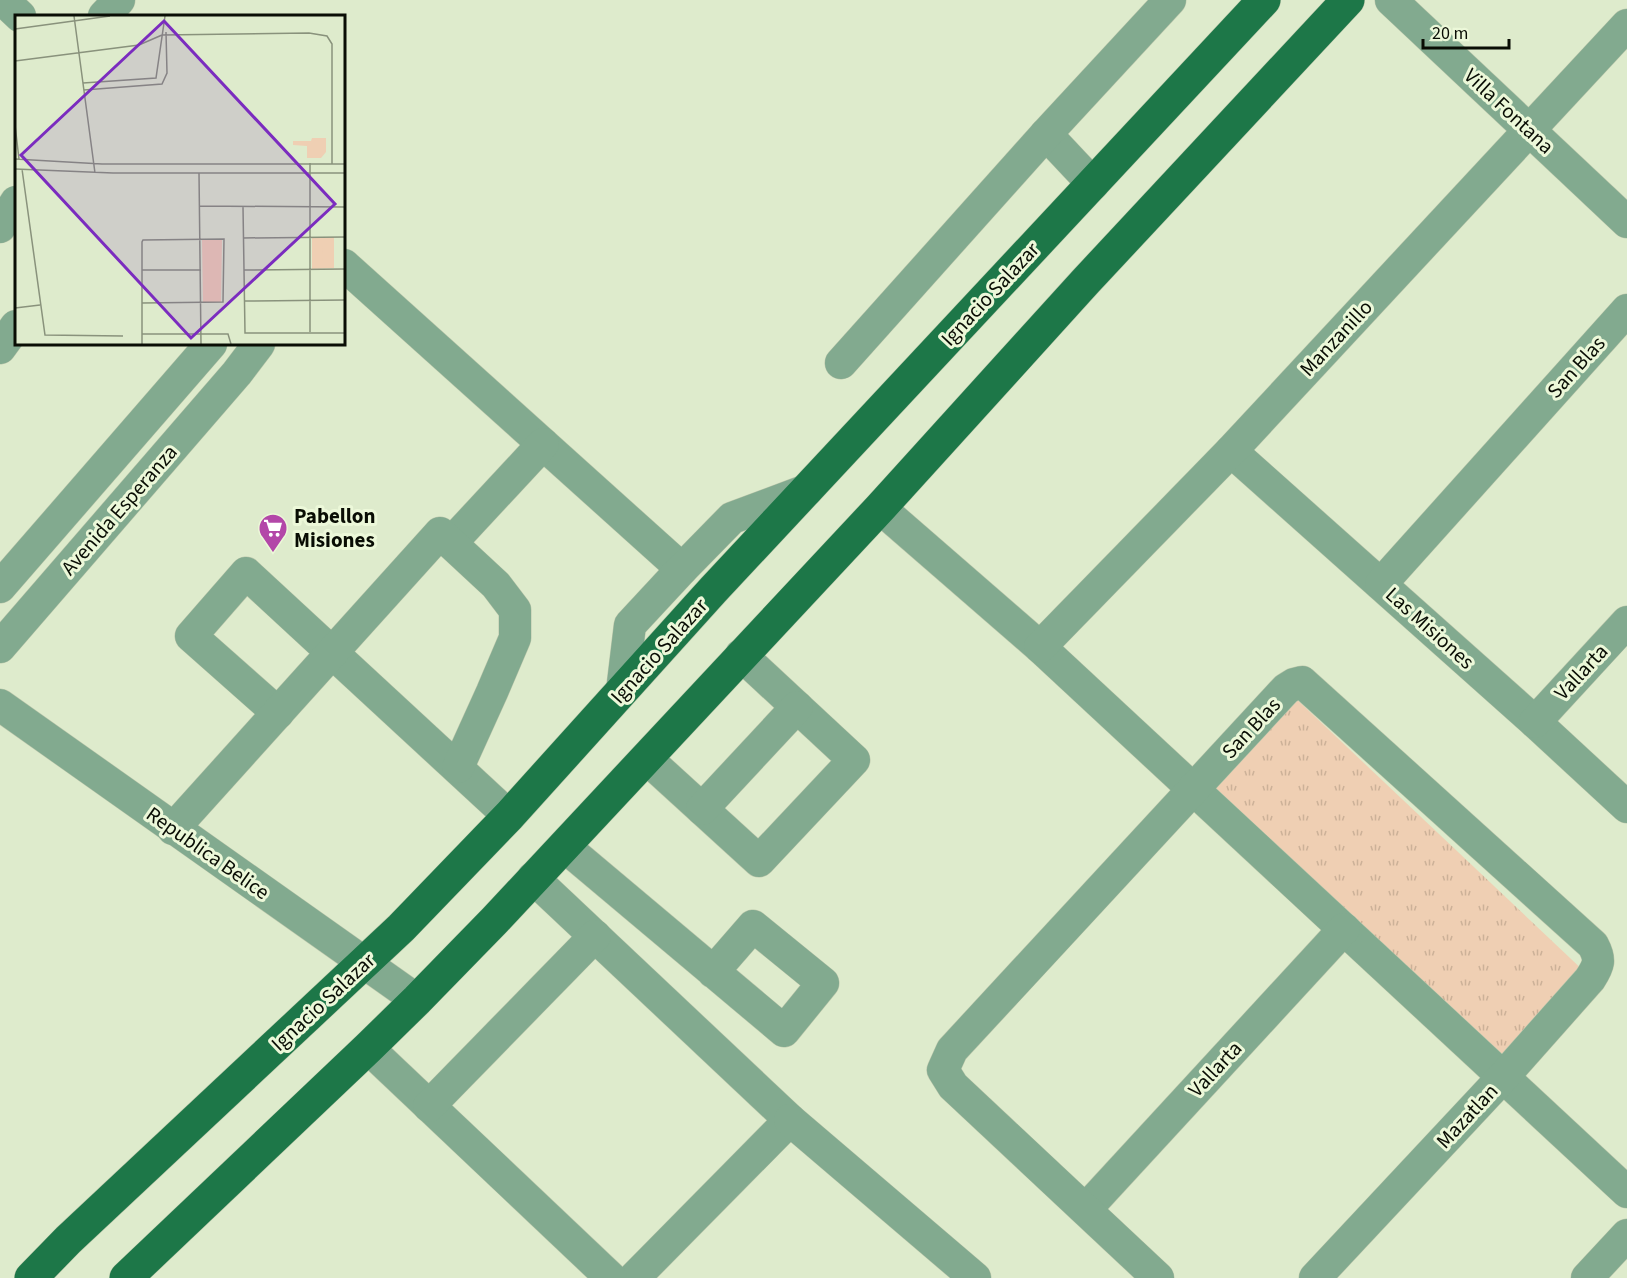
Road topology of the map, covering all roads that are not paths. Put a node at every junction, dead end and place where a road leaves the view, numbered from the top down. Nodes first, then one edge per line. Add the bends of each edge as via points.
1 (3, 0) edge
2 (119, 0) edge
3 (1170, 0) edge
4 (1264, 0) edge
5 (1348, 0) edge
6 (1391, 0) edge
7 (19, 15) edge
8 (105, 15) edge
9 (1627, 25) edge
10 (1529, 131) junction
11 (1046, 134) junction
12 (1093, 184) junction
13 (15, 204) edge
14 (1627, 222) edge
15 (0, 228) edge
16 (345, 266) edge
17 (1627, 310) edge
18 (15, 327) edge
19 (258, 345) edge
20 (209, 346) edge
21 (0, 348) edge
22 (841, 363) dead end
23 (237, 373) junction
24 (543, 444) junction
25 (1231, 451) junction
26 (807, 490) junction
27 (880, 508) junction
28 (451, 543) junction
29 (682, 569) junction
30 (1381, 584) junction
31 (0, 587) edge
32 (1627, 622) edge
33 (0, 647) edge
34 (1040, 647) junction
35 (332, 653) junction
36 (741, 655) junction
37 (622, 691) junction
38 (0, 705) edge
39 (797, 707) junction
40 (278, 713) junction
41 (1535, 722) junction
42 (646, 758) junction
43 (458, 767) junction
44 (1193, 790) junction
45 (1627, 807) edge
46 (702, 809) junction
47 (509, 816) junction
48 (173, 829) junction
49 (564, 846) junction
50 (533, 878) junction
51 (1344, 929) junction
52 (595, 936) junction
53 (1593, 945) joint
54 (365, 963) junction
55 (713, 972) dead end
56 (417, 1000) junction
57 (368, 1048) junction
58 (1503, 1077) junction
59 (429, 1106) junction
60 (790, 1120) junction
61 (1627, 1192) edge
62 (1086, 1209) junction
63 (1627, 1235) edge
64 (31, 1278) edge
65 (126, 1278) edge
66 (612, 1278) edge
67 (634, 1278) edge
68 (975, 1278) edge
69 (1158, 1278) edge
70 (1315, 1278) edge
71 (1587, 1278) edge

1 - 7 street
2 - 8 street
3 - 11 street
4 - 12 main road, Ignacio Salazar
5 - 27 main road
6 - 10 street, Villa Fontana
9 - 10 street, Manzanillo
10 - 14 street, Villa Fontana
10 - 25 street, Manzanillo
11 - 12 street
11 - 22 street
12 - 26 main road, Ignacio Salazar
13 - 15 street
16 - 24 street
17 - 30 street, San Blas
18 - 21 street
19 - 23 street, Avenida Esperanza
20 - 23 street
20 - 31 street, Avenida Esperanza
23 - 33 street, Avenida Esperanza
24 - 28 street
24 - 29 street
25 - 30 street, Las Misiones
25 - 34 street, Manzanillo
26 - 29 street via 732,518
26 - 37 main road, Ignacio Salazar
27 - 34 street
27 - 36 main road
28 - 35 street via 440,533
28 - 43 street via 496,585 515,610 515,638
29 - 37 street via 630,626
30 - 41 street, Las Misiones
32 - 41 street, Vallarta
34 - 44 street
35 - 40 street
35 - 40 street via 246,573 191,636
35 - 43 street
36 - 39 street
36 - 42 main road
37 - 47 main road, Ignacio Salazar
38 - 48 street, Republica Belice
39 - 46 street
39 - 46 street via 854,760 759,861
40 - 48 street
41 - 45 street, Las Misiones
42 - 46 street
42 - 49 main road
43 - 47 street
44 - 51 street
44 - 53 street, San Blas via 1286,689 1302,682
44 - 62 street, San Blas via 952,1050 943,1070 953,1086
47 - 54 main road, Ignacio Salazar
48 - 54 street, Republica Belice
49 - 50 main road
49 - 55 street
50 - 52 street
50 - 56 main road
51 - 58 street
51 - 62 street, Vallarta
52 - 59 street
52 - 60 street
53 - 58 street, Mazatlan via 1598,967 1590,979
54 - 56 street, Republica Belice
54 - 64 main road, Ignacio Salazar
56 - 57 main road
57 - 59 street
57 - 65 main road
58 - 61 street
58 - 70 street, Mazatlan
59 - 66 street
60 - 67 street
60 - 68 street
62 - 69 street
63 - 71 street

